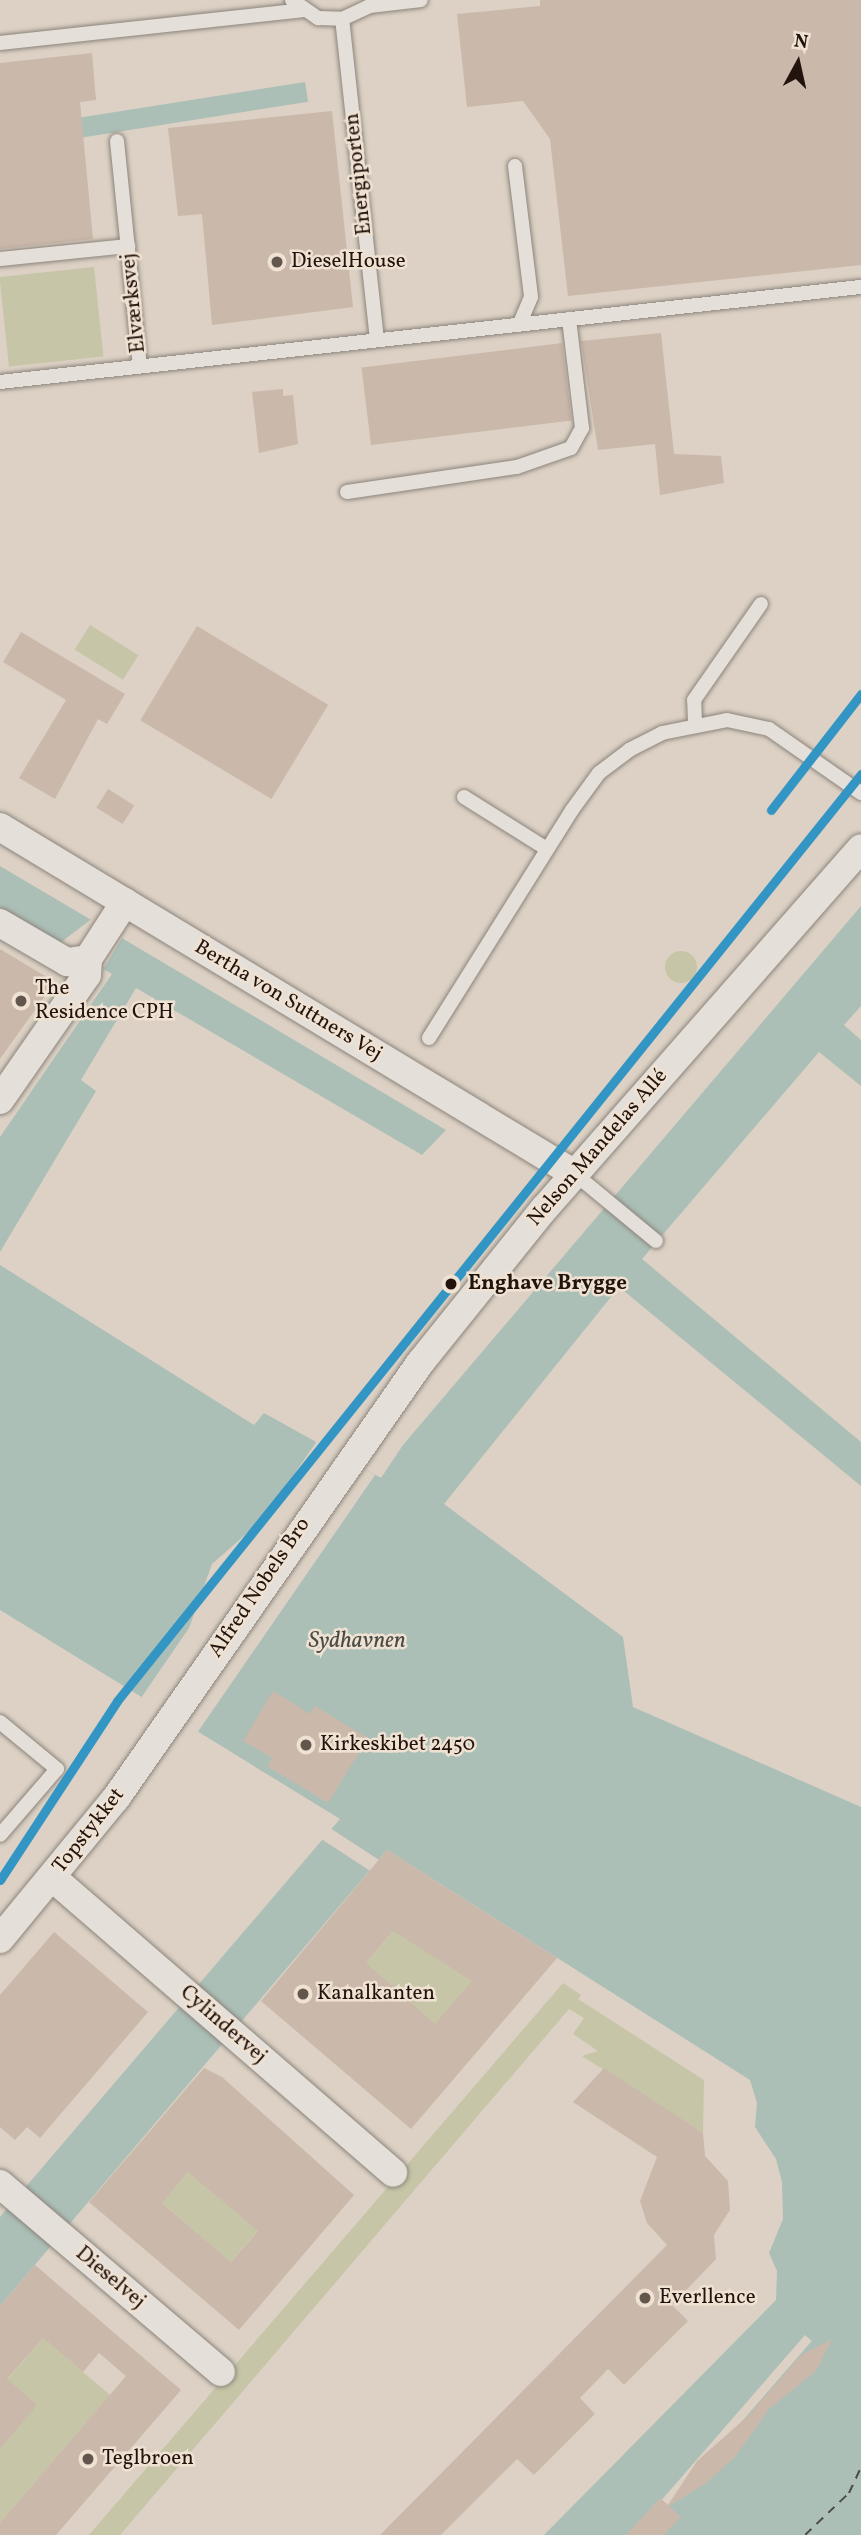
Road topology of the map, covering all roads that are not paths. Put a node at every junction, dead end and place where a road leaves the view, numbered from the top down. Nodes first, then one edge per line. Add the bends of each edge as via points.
1 (421, 0) edge
2 (297, 5) edge
3 (342, 19) junction
4 (0, 43) edge
5 (117, 141) dead end
6 (515, 166) dead end
7 (128, 246) junction
8 (0, 259) edge
9 (861, 287) edge
10 (569, 319) junction
11 (519, 325) junction
12 (377, 341) junction
13 (140, 366) junction
14 (0, 382) edge
15 (347, 492) dead end
16 (761, 604) dead end
17 (695, 723) junction
18 (861, 793) edge
19 (464, 797) dead end
20 (0, 827) edge
21 (861, 848) edge
22 (547, 849) junction
23 (125, 902) junction
24 (0, 923) edge
25 (88, 959) junction
26 (429, 1038) dead end
27 (0, 1100) edge
28 (575, 1174) junction
29 (656, 1241) dead end
30 (348, 1459) joint
31 (171, 1717) joint
32 (0, 1721) edge
33 (0, 1835) edge
34 (52, 1878) junction
35 (0, 1939) edge
36 (393, 2173) dead end
37 (4, 2188) edge
38 (221, 2372) dead end

1 - 3 lane via 370,6
2 - 3 lane via 318,18
2 - 4 lane
3 - 12 lane, Energiporten
5 - 7 lane, Elværksvej
6 - 11 lane via 531,297
7 - 8 lane
7 - 13 lane, Elværksvej
9 - 10 lane
10 - 11 lane
10 - 15 lane via 582,428 571,448 517,467
11 - 12 lane
12 - 13 lane
13 - 14 lane, Elværksvej
16 - 17 lane via 694,701
17 - 18 lane via 727,720 769,729
17 - 22 lane via 629,750 599,774
19 - 22 lane
20 - 23 street, Bertha von Suttners Vej
21 - 28 street, Nelson Mandelas Allé
22 - 26 lane
23 - 25 street
23 - 28 street, Bertha von Suttners Vej
24 - 25 street via 67,962
25 - 27 street via 88,975
28 - 29 lane
28 - 30 street, Nelson Mandelas Allé
30 - 31 street, Alfred Nobels Bro
31 - 34 street, Topstykket
32 - 33 lane via 57,1769
34 - 35 street, Topstykket
34 - 36 street, Cylindervej
37 - 38 street, Dieselvej

